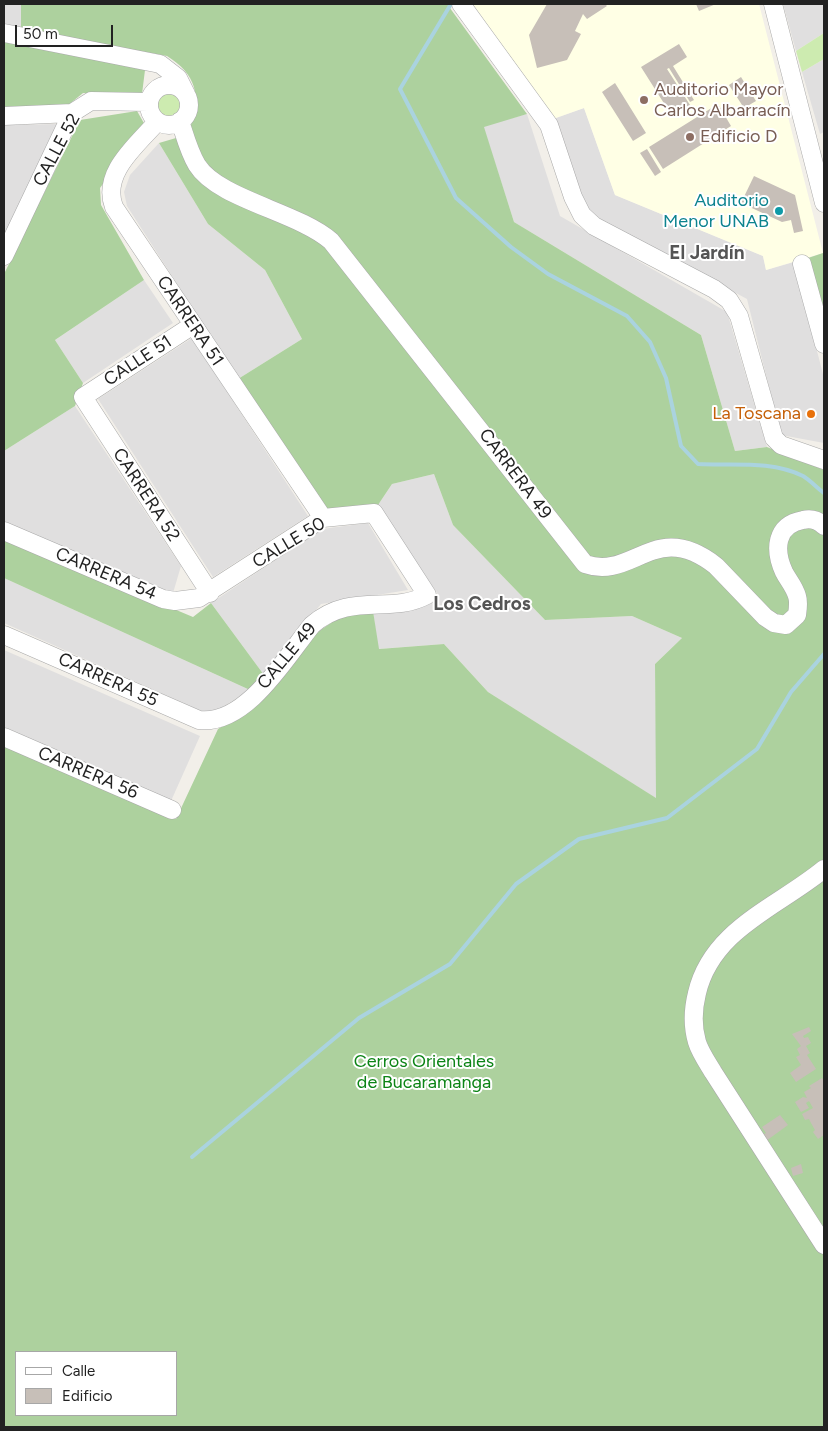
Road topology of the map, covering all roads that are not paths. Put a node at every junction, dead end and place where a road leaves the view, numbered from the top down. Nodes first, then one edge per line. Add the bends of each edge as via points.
1 (461, 4) edge
2 (773, 4) edge
3 (4, 33) edge
4 (150, 61) junction
5 (161, 86) junction
6 (186, 94) junction
7 (148, 102) junction
8 (72, 113) junction
9 (4, 116) edge
10 (180, 121) junction
11 (157, 122) junction
12 (818, 147) edge
13 (824, 203) edge
14 (5, 250) edge
15 (802, 264) dead end
16 (193, 325) junction
17 (824, 344) edge
18 (83, 397) joint
19 (824, 460) edge
20 (322, 518) junction
21 (824, 526) edge
22 (4, 531) edge
23 (210, 592) junction
24 (427, 595) joint
25 (4, 635) edge
26 (213, 721) joint
27 (4, 737) edge
28 (172, 810) dead end
29 (824, 869) edge
30 (824, 1245) edge

1 - 19 street via 549,125 582,215 594,226 729,300 739,316 774,438 781,445
2 - 12 street
3 - 4 street
4 - 5 street via 160,76
4 - 6 street via 173,72
5 - 6 street via 175,85
5 - 7 street via 152,92
6 - 10 street via 189,108
7 - 8 street, CALLE 52 via 91,101
7 - 11 street via 149,112
8 - 9 street
8 - 14 street, CALLE 52
10 - 11 street via 170,126
10 - 21 street, CARRERA 49 via 197,166 210,179 315,229 331,241 585,564 603,567 667,547 684,548 716,566 765,617 786,625 797,615 798,598 784,571 778,538 800,520 815,520
11 - 16 street, CARRERA 51 via 119,166 112,179 110,198
12 - 13 street
15 - 17 street
16 - 18 street, CALLE 51
16 - 20 street, CARRERA 51
18 - 23 street, CARRERA 52
20 - 23 street, CALLE 50
20 - 24 street, CALLE 50 via 374,513
22 - 23 street, CARRERA 54 via 163,599 186,600
24 - 26 street, CALLE 49 via 409,601 340,607 325,614 312,625 248,702 233,713
25 - 26 street, CARRERA 55 via 199,720
27 - 28 street, CARRERA 56
29 - 30 street via 747,922 720,946 699,985 693,1026 697,1043 713,1072

